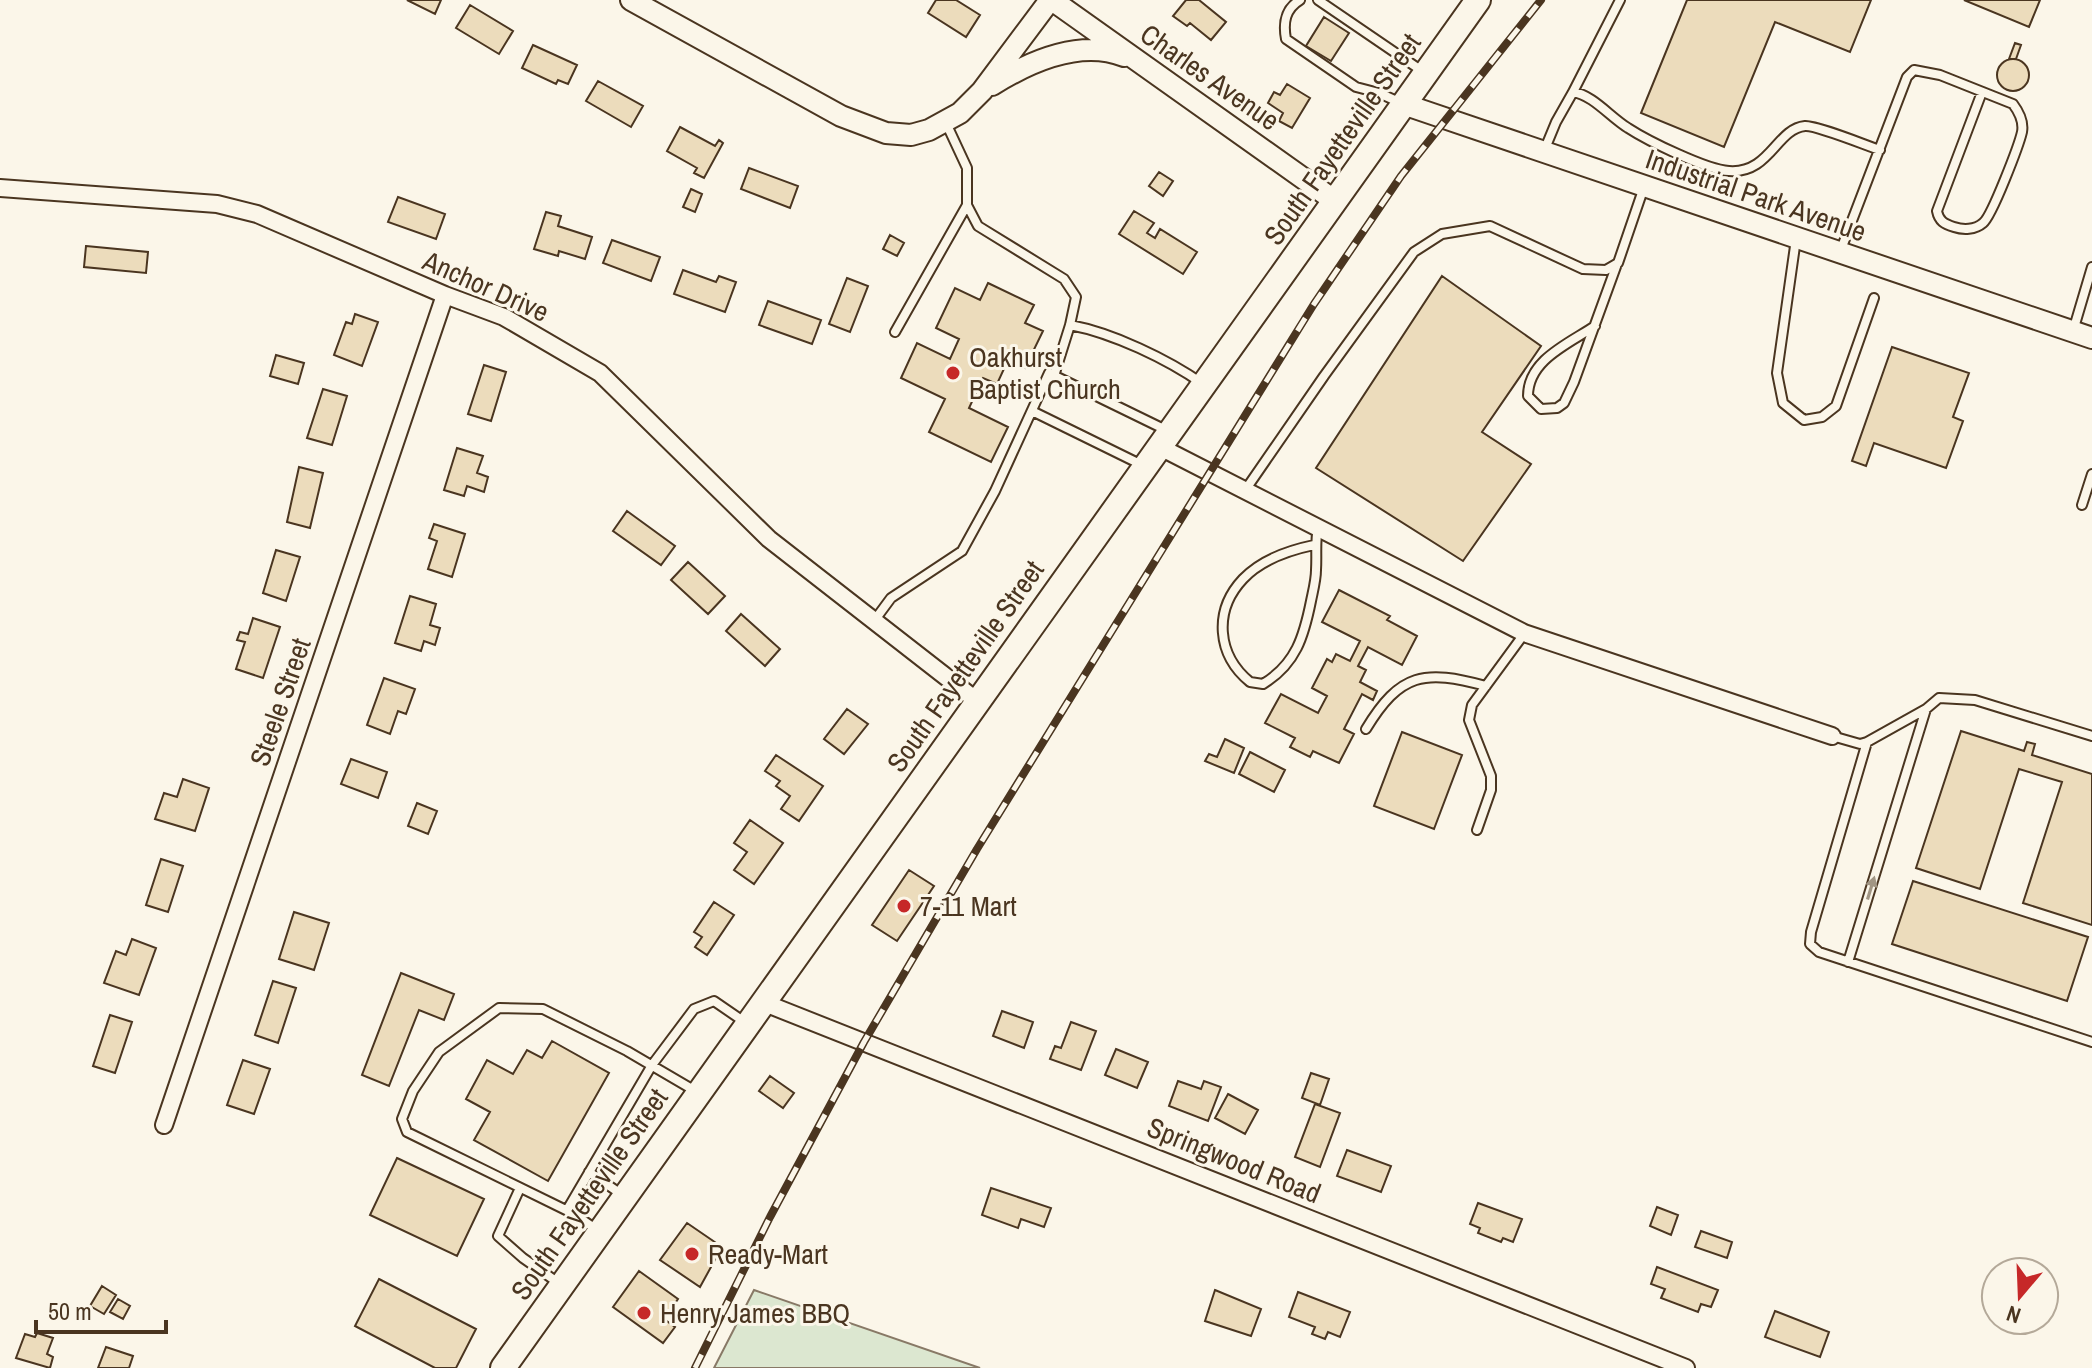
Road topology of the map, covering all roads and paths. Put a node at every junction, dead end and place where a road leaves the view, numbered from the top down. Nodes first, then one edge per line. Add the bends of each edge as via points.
1 (631, 0) edge
2 (1051, 0) edge
3 (1300, 0) edge
4 (1318, 0) edge
5 (1478, 0) edge
6 (1620, 0) edge
7 (1141, 63) junction
8 (1425, 73) junction
9 (982, 91) junction
10 (1573, 92) junction
11 (1982, 92) junction
12 (1403, 104) junction
13 (945, 121) junction
14 (1880, 150) junction
15 (1543, 153) junction
16 (1644, 187) junction
17 (0, 188) edge
18 (1335, 201) junction
19 (967, 205) junction
20 (1796, 238) junction
21 (1840, 253) junction
22 (1618, 263) junction
23 (2092, 267) edge
24 (445, 295) junction
25 (1874, 298) dead end
26 (1070, 325) junction
27 (1595, 326) junction
28 (895, 332) dead end
29 (2082, 335) edge
30 (1054, 376) junction
31 (1203, 384) junction
32 (1032, 411) junction
33 (1157, 448) junction
34 (2092, 474) edge
35 (1246, 489) junction
36 (2082, 505) dead end
37 (1318, 526) junction
38 (1314, 545) junction
39 (874, 621) junction
40 (1524, 633) junction
41 (1486, 686) junction
42 (977, 701) junction
43 (1926, 709) junction
44 (1366, 729) dead end
45 (1832, 736) joint
46 (2092, 736) edge
47 (1867, 742) junction
48 (1477, 830) dead end
49 (1848, 962) junction
50 (762, 1002) junction
51 (747, 1024) junction
52 (2092, 1042) edge
53 (652, 1065) junction
54 (698, 1092) junction
55 (164, 1125) dead end
56 (589, 1172) junction
57 (520, 1188) junction
58 (624, 1196) junction
59 (567, 1210) junction
60 (599, 1231) junction
61 (561, 1284) junction
62 (503, 1368) edge
63 (1686, 1368) edge

1 - 13 street via 862,125 911,135
2 - 7 street, Charles Avenue
2 - 9 street
3 - 12 lane via 1291,5 1283,24 1286,39 1356,87
4 - 8 lane
5 - 8 main road, South Fayetteville Street
6 - 10 lane
7 - 9 street via 1090,50 1051,56
7 - 18 street, Charles Avenue
8 - 12 main road, South Fayetteville Street
9 - 13 street
10 - 14 lane via 1583,93 1629,129 1727,171 1749,169 1793,130 1806,126
10 - 15 lane
11 - 11 lane via 2013,104 2023,130 1992,211 1983,223 1962,229 1945,224 1937,211
11 - 14 lane via 1914,70
12 - 15 street, Industrial Park Avenue
12 - 18 main road, South Fayetteville Street
13 - 19 lane via 967,168
14 - 21 lane
15 - 16 street, Industrial Park Avenue
16 - 20 street, Industrial Park Avenue
16 - 22 lane
17 - 24 street, Anchor Drive via 217,204 257,214
18 - 31 main road, South Fayetteville Street
19 - 26 lane via 978,226 1064,279 1076,297
19 - 28 lane
20 - 21 street, Industrial Park Avenue
20 - 25 lane via 1777,373 1783,403 1804,420 1822,417 1836,406
21 - 29 street, Industrial Park Avenue
22 - 27 lane
22 - 35 lane via 1606,270 1583,269 1490,226 1442,234 1414,252
23 - 29 lane
24 - 39 street, Anchor Drive via 504,317 600,373 769,539
24 - 55 street, Steele Street
26 - 30 lane
26 - 31 lane via 1091,329
27 - 27 lane via 1564,403 1541,409 1528,396 1528,382 1539,363
30 - 32 lane via 1049,373
30 - 33 lane
31 - 33 main road, South Fayetteville Street
32 - 33 lane
32 - 39 lane via 962,551 891,598
33 - 35 street
33 - 42 main road, South Fayetteville Street
34 - 36 lane
35 - 37 street
37 - 38 lane
37 - 40 street
38 - 38 lane via 1316,571 1301,643 1272,679 1250,682 1235,668 1222,638 1228,601 1244,578 1287,550
39 - 42 street, Anchor Drive
40 - 41 lane
40 - 45 street
41 - 44 lane via 1450,676 1422,677 1381,704
41 - 48 lane via 1472,705 1469,720 1491,776
42 - 50 main road, South Fayetteville Street
43 - 46 lane via 1939,698 1975,700
43 - 47 lane
49 -> 43 lane
45 - 47 lane
47 - 49 lane via 1811,932 1810,944 1819,952
49 - 52 lane
50 - 51 main road, South Fayetteville Street
50 - 63 street, Springwood Road
51 - 53 lane via 714,1001 694,1009
51 - 54 main road, South Fayetteville Street
53 - 54 lane
53 - 56 lane
53 - 57 lane via 543,1009 526,1007 499,1008 439,1052 413,1091 402,1119 407,1132
54 - 58 main road, South Fayetteville Street
56 - 58 lane
56 - 59 lane
57 - 59 lane
57 - 61 lane via 498,1236
58 - 60 main road, South Fayetteville Street
59 - 60 lane
60 - 61 main road, South Fayetteville Street
61 - 62 main road, South Fayetteville Street

